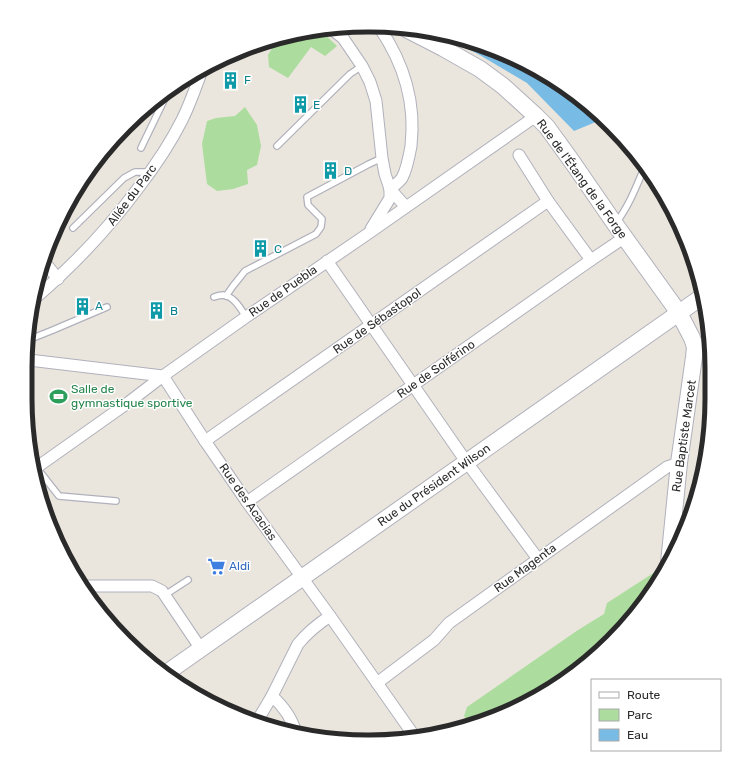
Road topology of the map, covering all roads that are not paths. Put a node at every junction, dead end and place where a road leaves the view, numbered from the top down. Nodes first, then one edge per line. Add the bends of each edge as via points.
1 (382, 33) edge
2 (338, 34) edge
3 (420, 36) edge
4 (362, 66) junction
5 (199, 78) edge
6 (163, 103) edge
7 (536, 116) junction
8 (277, 146) dead end
9 (141, 148) dead end
10 (519, 155) dead end
11 (382, 158) junction
12 (151, 172) junction
13 (642, 173) edge
14 (390, 194) junction
15 (548, 201) junction
16 (402, 209) junction
17 (615, 224) junction
18 (73, 228) dead end
19 (369, 233) junction
20 (625, 237) junction
21 (591, 260) junction
22 (327, 261) junction
23 (48, 266) edge
24 (58, 279) junction
25 (40, 294) edge
26 (226, 296) junction
27 (214, 297) dead end
28 (698, 299) edge
29 (107, 307) dead end
30 (679, 313) junction
31 (246, 317) junction
32 (371, 325) junction
33 (34, 338) edge
34 (32, 360) edge
35 (163, 376) junction
36 (414, 385) junction
37 (205, 441) junction
38 (467, 462) junction
39 (679, 463) junction
40 (39, 466) edge
41 (41, 475) edge
42 (116, 501) dead end
43 (247, 502) junction
44 (671, 545) edge
45 (538, 559) junction
46 (302, 578) junction
47 (188, 580) dead end
48 (90, 586) edge
49 (165, 595) junction
50 (330, 616) junction
51 (201, 649) junction
52 (171, 670) edge
53 (377, 683) junction
54 (272, 696) junction
55 (260, 717) edge
56 (294, 727) edge
57 (412, 732) edge

1 - 14 street via 403,70 412,108 411,140 406,168 401,180
2 - 4 street
3 - 7 street, Rue de l'Étang de la Forge via 486,74
4 - 8 lane via 350,74
4 - 11 street via 376,101
5 - 12 street, Allée du Parc via 182,120
6 - 9 lane
7 - 16 street, Rue de Puebla
7 - 17 street, Rue de l'Étang de la Forge via 569,157
10 - 15 street
11 - 14 street
11 - 26 lane via 307,197 308,205 322,219 321,227 316,234 245,271
12 - 18 lane via 135,172 124,178
12 - 24 street, Allée du Parc via 98,239
13 - 17 lane via 629,202
14 - 16 street
14 - 19 street
15 - 21 street
15 - 32 street, Rue de Sébastopol
16 - 19 street, Rue de Puebla
17 - 20 street, Rue de l'Étang de la Forge
19 - 22 street, Rue de Puebla
20 - 21 street, Rue de Solférino
20 - 30 street, Rue de l'Étang de la Forge
21 - 36 street, Rue de Solférino
22 - 31 street, Rue de Puebla
22 - 32 street
23 - 24 street
24 - 25 street, Allée du Parc
26 - 27 lane
26 - 31 lane via 234,299
28 - 30 street, Rue du Président Wilson
29 - 33 lane
30 - 38 street, Rue du Président Wilson
30 - 39 street, Rue Baptiste Marcet via 695,347
31 - 35 street, Rue de Puebla
32 - 36 street
32 - 37 street, Rue de Sébastopol
34 - 35 street
35 - 37 street, Rue des Acacias
35 - 40 street, Rue de Puebla
36 - 38 street
36 - 43 street, Rue de Solférino
37 - 43 street, Rue des Acacias
38 - 45 street
38 - 46 street, Rue du Président Wilson
39 - 44 street, Rue Baptiste Marcet
39 - 45 street, Rue Magenta via 667,467
41 - 42 lane via 59,496
43 - 46 street, Rue des Acacias
45 - 53 street, Rue Magenta via 449,623 434,640
46 - 50 street, Rue des Acacias
46 - 51 street, Rue du Président Wilson
47 - 49 lane
48 - 49 street via 152,586
49 - 51 street
50 - 53 street, Rue des Acacias
50 - 54 street via 298,644
51 - 52 street, Rue du Président Wilson
53 - 57 street, Rue des Acacias
54 - 55 street
54 - 56 street via 289,715

